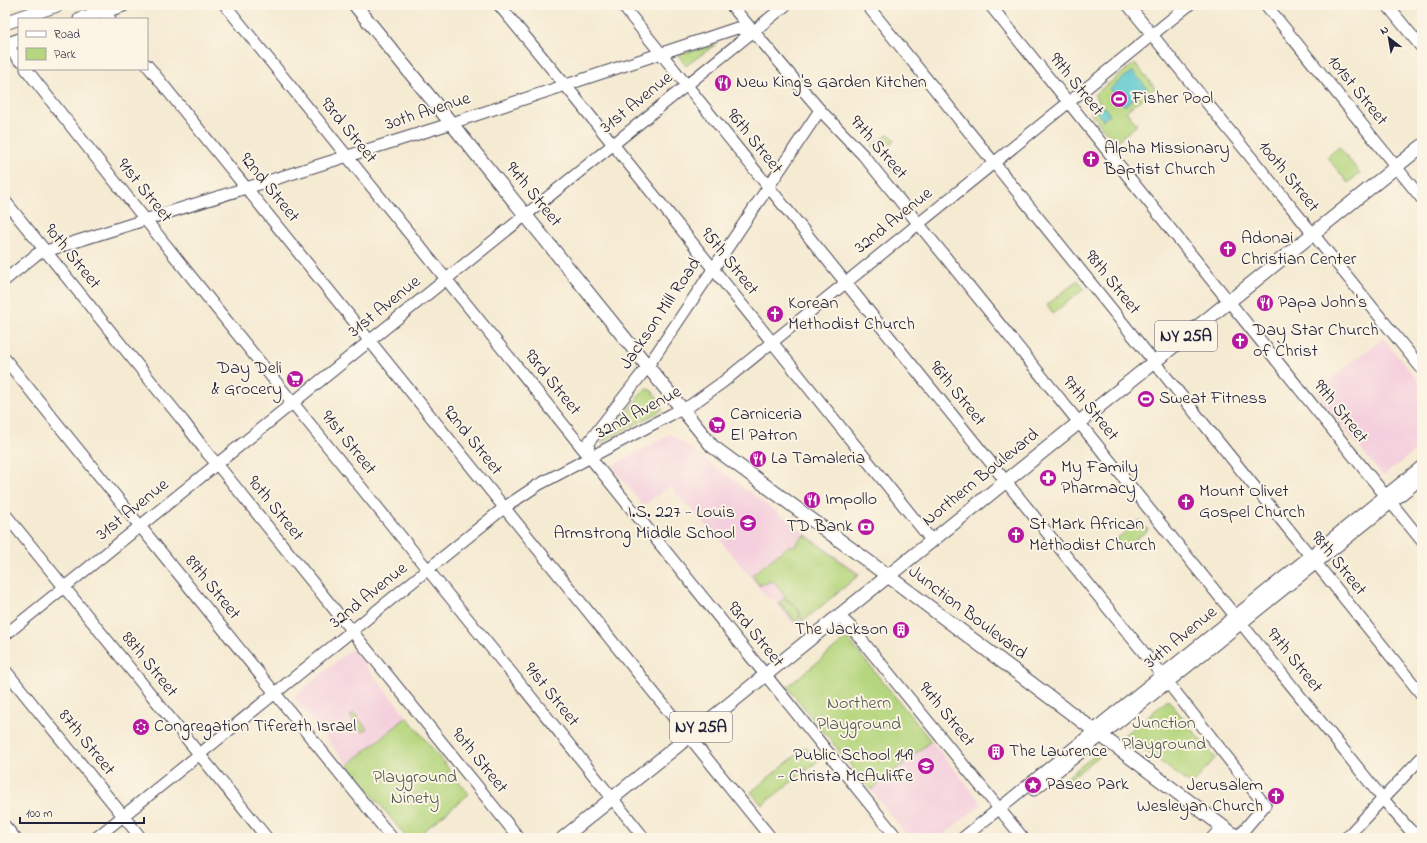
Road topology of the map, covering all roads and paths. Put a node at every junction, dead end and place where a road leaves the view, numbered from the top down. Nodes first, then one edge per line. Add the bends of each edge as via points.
1 (57, 5) edge
2 (123, 5) edge
3 (225, 5) edge
4 (355, 5) edge
5 (499, 5) edge
6 (622, 5) edge
7 (731, 5) edge
8 (786, 5) edge
9 (867, 5) edge
10 (990, 5) edge
11 (1128, 5) edge
12 (1188, 5) edge
13 (1266, 5) edge
14 (1387, 5) edge
15 (104, 12) edge
16 (18, 18) edge
17 (19, 18) edge
18 (83, 18) edge
19 (5, 23) edge
20 (753, 31) junction
21 (1152, 35) junction
22 (18, 40) edge
23 (6, 44) edge
24 (1422, 48) edge
25 (661, 54) junction
26 (18, 59) edge
27 (148, 66) edge
28 (27, 70) edge
29 (686, 85) junction
30 (566, 86) junction
31 (1068, 102) junction
32 (820, 110) junction
33 (451, 123) junction
34 (613, 145) junction
35 (1422, 146) edge
36 (347, 156) junction
37 (993, 162) junction
38 (1396, 167) junction
39 (247, 188) junction
40 (769, 188) junction
41 (1422, 198) edge
42 (5, 202) edge
43 (526, 215) junction
44 (144, 220) junction
45 (918, 223) junction
46 (1313, 234) junction
47 (46, 251) junction
48 (713, 269) junction
49 (446, 279) junction
50 (5, 280) edge
51 (845, 282) junction
52 (1229, 302) junction
53 (370, 341) junction
54 (771, 341) junction
55 (5, 358) edge
56 (1154, 362) junction
57 (648, 366) junction
58 (1422, 370) edge
59 (293, 402) junction
60 (682, 409) junction
61 (1079, 422) junction
62 (590, 458) junction
63 (217, 464) junction
64 (1422, 466) edge
65 (1422, 478) edge
66 (1005, 482) junction
67 (1388, 499) junction
68 (505, 507) junction
69 (5, 514) edge
70 (140, 526) junction
71 (932, 541) junction
72 (1422, 541) edge
73 (1313, 559) junction
74 (429, 570) junction
75 (888, 576) junction
76 (64, 587) junction
77 (839, 616) junction
78 (1238, 620) junction
79 (352, 631) junction
80 (5, 635) edge
81 (5, 670) edge
82 (765, 675) junction
83 (1165, 679) junction
84 (275, 693) junction
85 (1422, 695) edge
86 (1099, 733) junction
87 (689, 736) junction
88 (199, 755) junction
89 (1422, 757) edge
90 (612, 798) junction
91 (1383, 799) junction
92 (1002, 812) junction
93 (123, 816) junction
94 (5, 826) edge
95 (1222, 827) junction
96 (15, 838) edge
97 (96, 838) edge
98 (141, 838) edge
99 (267, 838) edge
100 (392, 838) edge
101 (519, 838) edge
102 (563, 838) edge
103 (644, 838) edge
104 (771, 838) edge
105 (897, 838) edge
106 (963, 838) edge
107 (975, 838) edge
108 (1023, 838) edge
109 (1212, 838) edge
110 (1238, 838) edge
111 (1346, 838) edge
112 (1420, 838) edge

1 - 17 main road
2 - 15 main road
3 - 36 street, 93rd Street
4 - 33 main road, 94th Street
5 - 30 street, 95th Street
6 - 25 street, 96th Street
7 - 20 street, 97th Street
8 - 20 street, 31st Avenue
9 - 37 street, 98th Street
10 - 31 street, 99th Street
11 - 21 street, 100th Street
12 - 21 street, 32nd Avenue
13 - 38 street, 101st Street
14 - 24 street
15 - 18 main road
16 - 19 main road
20 - 25 street, 30th Avenue via 737,28
20 - 29 street, 31st Avenue
20 - 32 street, 97th Street
21 - 31 street, 32nd Avenue
21 - 46 street, 100th Street
22 - 23 main road
23 - 26 street
25 - 29 street, 96th Street
25 - 30 street, 30th Avenue
27 - 39 street, 92nd Street
28 - 44 street, 91st Street
29 - 34 street, 31st Avenue
29 - 40 street, 96th Street
30 - 33 street, 30th Avenue
30 - 34 street, 95th Street
31 - 37 street, 32nd Avenue
31 - 52 street, 99th Street
32 - 40 street, Jackson Mill Road
32 - 45 street, 97th Street via 863,155
33 - 36 street, 30th Avenue
33 - 43 main road, 94th Street
34 - 43 street, 31st Avenue
34 - 48 street, 95th Street
35 - 38 main road, Northern Boulevard / NY 25A
36 - 39 street, 30th Avenue
36 - 49 street, 93rd Street
37 - 45 street, 32nd Avenue
37 - 56 street, 98th Street
38 - 41 street, 101st Street
38 - 46 main road, Northern Boulevard / NY 25A
39 - 44 street, 30th Avenue
39 - 53 street, 92nd Street
40 - 48 street, Jackson Mill Road
40 - 51 street, 96th Street
42 - 47 street, 90th Street
43 - 49 street, 31st Avenue
43 - 57 main road, 94th Street
44 - 47 street, 30th Avenue
44 - 59 street, 91st Street
45 - 51 street, 32nd Avenue
45 - 61 street, 97th Street
46 - 52 main road, Northern Boulevard / NY 25A
46 - 58 street, 100th Street
47 - 50 street, 30th Avenue via 37,254
47 - 63 street, 90th Street
48 - 54 street, 95th Street
48 - 57 street, Jackson Mill Road
49 - 53 street, 31st Avenue
49 - 62 street, 93rd Street
51 - 54 street, 32nd Avenue
51 - 66 street, 96th Street
52 - 56 main road, Northern Boulevard / NY 25A
52 - 67 street, 99th Street
53 - 59 street, 31st Avenue
53 - 68 street, 92nd Street
54 - 60 street, 32nd Avenue via 717,386 692,405
54 - 71 street, 95th Street
55 - 70 street, 89th Street
56 - 61 main road, Northern Boulevard / NY 25A
56 - 73 street, 98th Street
57 - 60 main road, 94th Street
57 - 62 street, Jackson Mill Road via 588,443
59 - 63 street, 31st Avenue
59 - 74 street, 91st Street
60 - 62 street, 32nd Avenue
60 - 75 main road, Junction Boulevard via 712,446
61 - 66 main road, Northern Boulevard / NY 25A
61 - 78 street, 97th Street
62 - 68 street, 32nd Avenue via 538,484
62 - 82 street, 93rd Street
63 - 70 street, 31st Avenue
63 - 79 street, 90th Street
64 - 67 street, 34th Avenue
65 - 67 street, 34th Avenue
66 - 71 main road, Northern Boulevard / NY 25A
66 - 83 street, 96th Street
67 - 72 street, 99th Street
67 - 73 street, 34th Avenue
68 - 74 street, 32nd Avenue
68 - 87 street, 92nd Street
69 - 76 street, 88th Street
70 - 76 street, 31st Avenue
70 - 84 street, 89th Street
71 - 75 main road, Northern Boulevard / NY 25A
73 - 78 street, 34th Avenue
73 - 85 street, 98th Street
74 - 79 street, 32nd Avenue
74 - 90 street, 91st Street
75 - 77 main road, Northern Boulevard / NY 25A
75 - 86 main road, Junction Boulevard
76 - 80 street, 31st Avenue
76 - 88 street, 88th Street
77 - 82 main road, Northern Boulevard / NY 25A
77 - 92 street, 94th Street via 851,627
78 - 83 street, 34th Avenue
78 - 91 street, 97th Street
79 - 84 street, 32nd Avenue
79 - 101 street, 90th Street
81 - 93 street, 87th Street
82 - 87 main road, Northern Boulevard / NY 25A
82 - 105 street, 93rd Street
83 - 86 street, 34th Avenue
83 - 110 street, 96th Street via 1265,805
84 - 88 street, 32nd Avenue
84 - 100 street, 89th Street
86 - 92 street, 34th Avenue
86 - 95 main road, Junction Boulevard
87 - 90 main road, Northern Boulevard / NY 25A
87 - 104 street, 92nd Street
88 - 93 street, 32nd Avenue
88 - 99 street, 88th Street
89 - 91 street
90 - 102 main road, Northern Boulevard / NY 25A
90 - 103 street, 91st Street
91 - 111 street
91 - 112 street, 97th Street
92 - 106 street, 34th Avenue
92 - 107 street, 34th Avenue
92 - 108 street, 94th Street
93 - 97 street, 32nd Avenue
93 - 98 street, 87th Street
94 - 96 street
95 - 109 street
95 - 110 main road, Junction Boulevard

